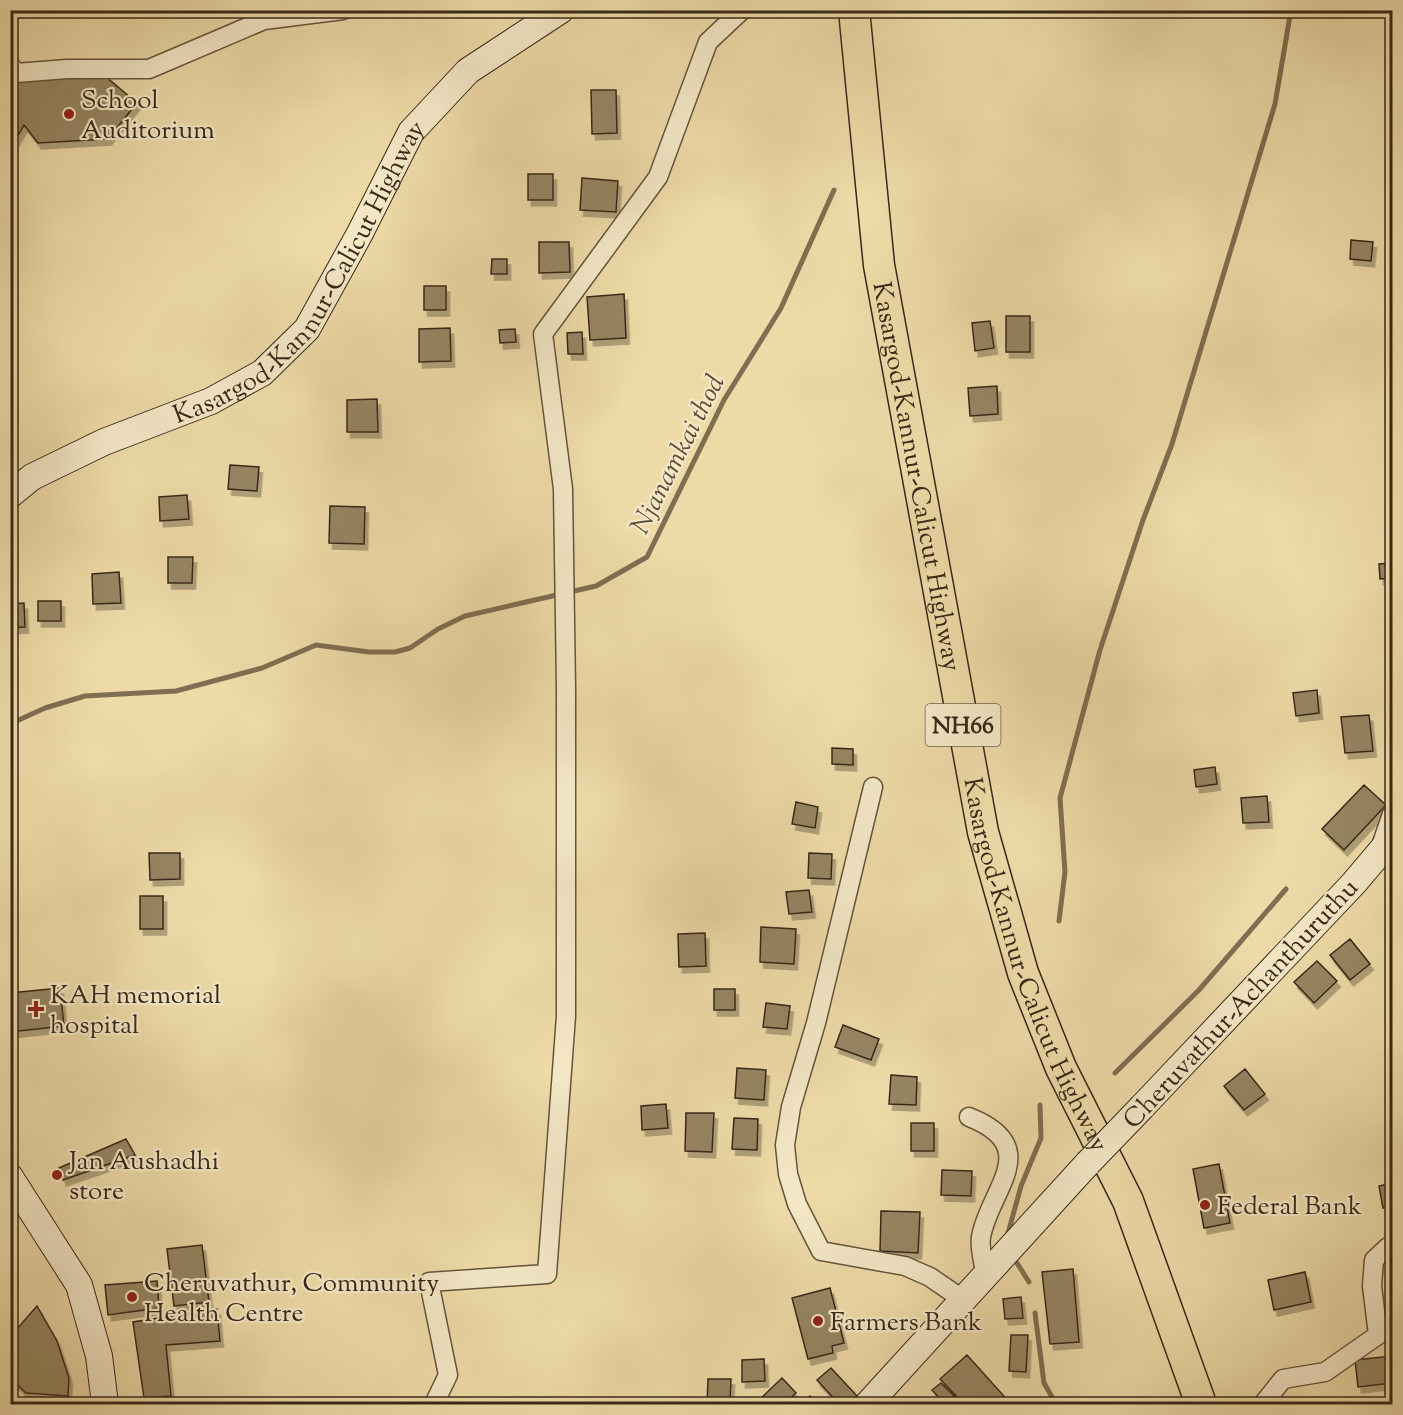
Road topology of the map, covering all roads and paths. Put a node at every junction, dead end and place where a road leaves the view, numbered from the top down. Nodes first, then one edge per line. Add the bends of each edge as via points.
1 (343, 10) edge
2 (561, 10) edge
3 (742, 10) edge
4 (854, 10) edge
5 (10, 65) edge
6 (10, 495) edge
7 (873, 787) dead end
8 (1392, 814) edge
9 (1388, 847) edge
10 (969, 1117) dead end
11 (10, 1177) edge
12 (1392, 1247) edge
13 (987, 1272) junction
14 (962, 1299) junction
15 (105, 1404) edge
16 (434, 1404) edge
17 (868, 1404) edge
18 (1201, 1404) edge
19 (1263, 1404) edge

1 - 5 street via 264,20 150,69 16,73
2 - 6 main road, Kasargod-Kannur-Calicut Highway via 468,71 411,132 307,329 262,373 211,402 104,442 32,477
3 - 16 street via 708,42 658,177 543,334 563,489 566,688 566,1016 547,1274 429,1282 448,1375
4 - 18 highway, Kasargod-Kannur-Calicut Highway / NH66 via 879,265 983,832 1023,973 1061,1068 1128,1201
7 - 14 street via 816,1023 791,1107 785,1145 788,1174 797,1204 821,1251 905,1266 930,1277
8 - 9 street
9 - 13 main road, Cheruvathur-Achanthuruthu, bridge
10 - 13 street via 986,1124 1007,1151 1009,1169 981,1238
11 - 15 main road via 79,1285 99,1356
12 - 19 street via 1374,1260 1372,1286 1378,1335 1325,1372 1283,1379
13 - 14 main road, Cheruvathur-Achanthuruthu
14 - 17 main road, Cheruvathur-Achanthuruthu

